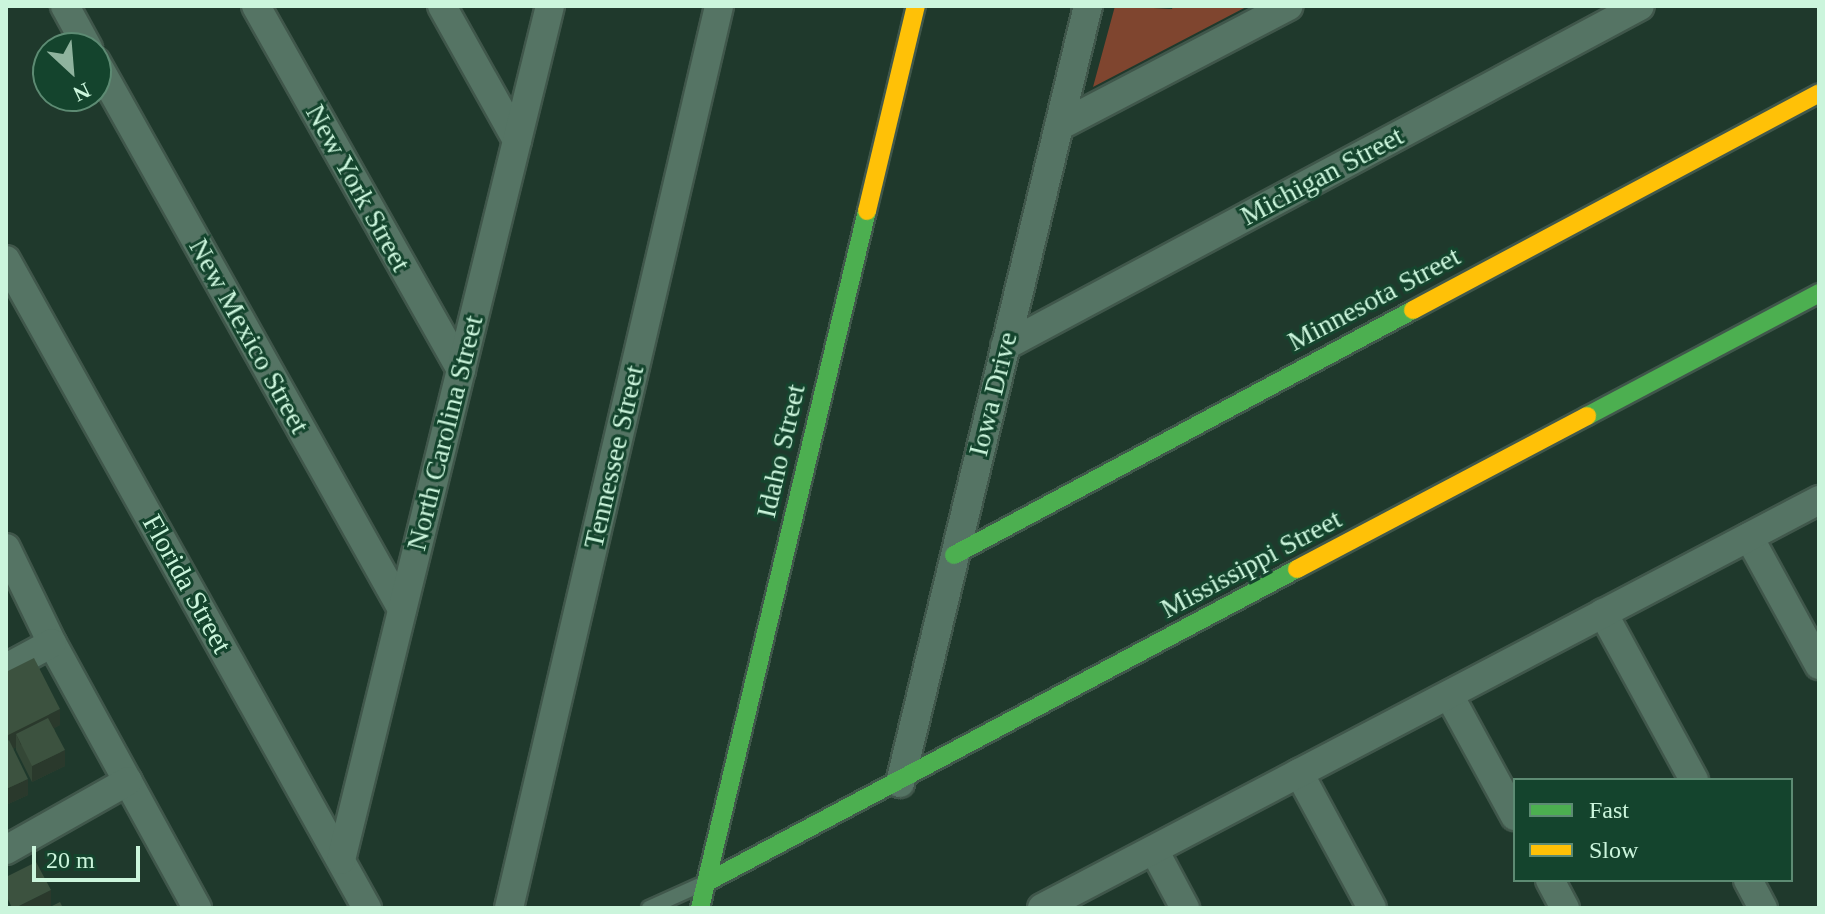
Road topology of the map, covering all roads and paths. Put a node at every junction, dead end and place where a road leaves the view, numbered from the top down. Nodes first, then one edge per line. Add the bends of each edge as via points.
1 (65, 6) edge
2 (256, 6) edge
3 (442, 6) edge
4 (550, 6) edge
5 (719, 6) edge
6 (916, 6) edge
7 (1088, 6) edge
8 (1289, 6) edge
9 (1640, 6) edge
10 (79, 32) edge
11 (112, 91) edge
12 (1819, 93) edge
13 (1059, 126) junction
14 (517, 140) junction
15 (6, 260) edge
16 (1819, 293) edge
17 (1005, 346) junction
18 (461, 370) junction
19 (1819, 500) edge
20 (1749, 537) junction
21 (6, 548) edge
22 (954, 555) junction
23 (402, 609) junction
24 (1603, 613) junction
25 (52, 643) junction
26 (1819, 665) edge
27 (6, 668) edge
28 (1449, 695) junction
29 (1299, 773) junction
30 (1693, 778) edge
31 (128, 781) junction
32 (900, 783) junction
33 (1513, 812) edge
34 (6, 850) edge
35 (1154, 850) junction
36 (341, 860) junction
37 (707, 882) junction
38 (1551, 882) edge
39 (1749, 882) edge
40 (197, 908) edge
41 (367, 908) edge
42 (509, 908) edge
43 (649, 908) edge
44 (700, 908) edge
45 (1042, 908) edge
46 (1185, 908) edge
47 (1372, 908) edge
48 (1565, 908) edge
49 (1763, 908) edge

1 - 10 street
2 - 18 street, New York Street
3 - 14 street
4 - 14 street, North Carolina Street
5 - 42 street, Tennessee Street
6 - 37 street, Idaho Street
7 - 13 street, Iowa Drive
8 - 13 street
9 - 17 street, Michigan Street
11 - 23 street, New Mexico Street
12 - 22 street, Minnesota Street
13 - 17 street, Iowa Drive
14 - 18 street, North Carolina Street
15 - 36 street, Florida Street
16 - 32 street, Mississippi Street
17 - 22 street, Iowa Drive
18 - 23 street, North Carolina Street
19 - 20 street
20 - 24 street
20 - 26 street
21 - 25 street
22 - 32 street, Iowa Drive
23 - 36 street, North Carolina Street
24 - 28 street
24 - 30 street
25 - 27 street
25 - 31 street
28 - 29 street
28 - 33 street
29 - 35 street
29 - 47 street
31 - 34 street
31 - 40 street
32 - 37 street, Mississippi Street
35 - 45 street
35 - 46 street
36 - 41 street, Florida Street
37 - 43 lane
37 - 44 street, Idaho Street
38 - 48 street
39 - 49 street

